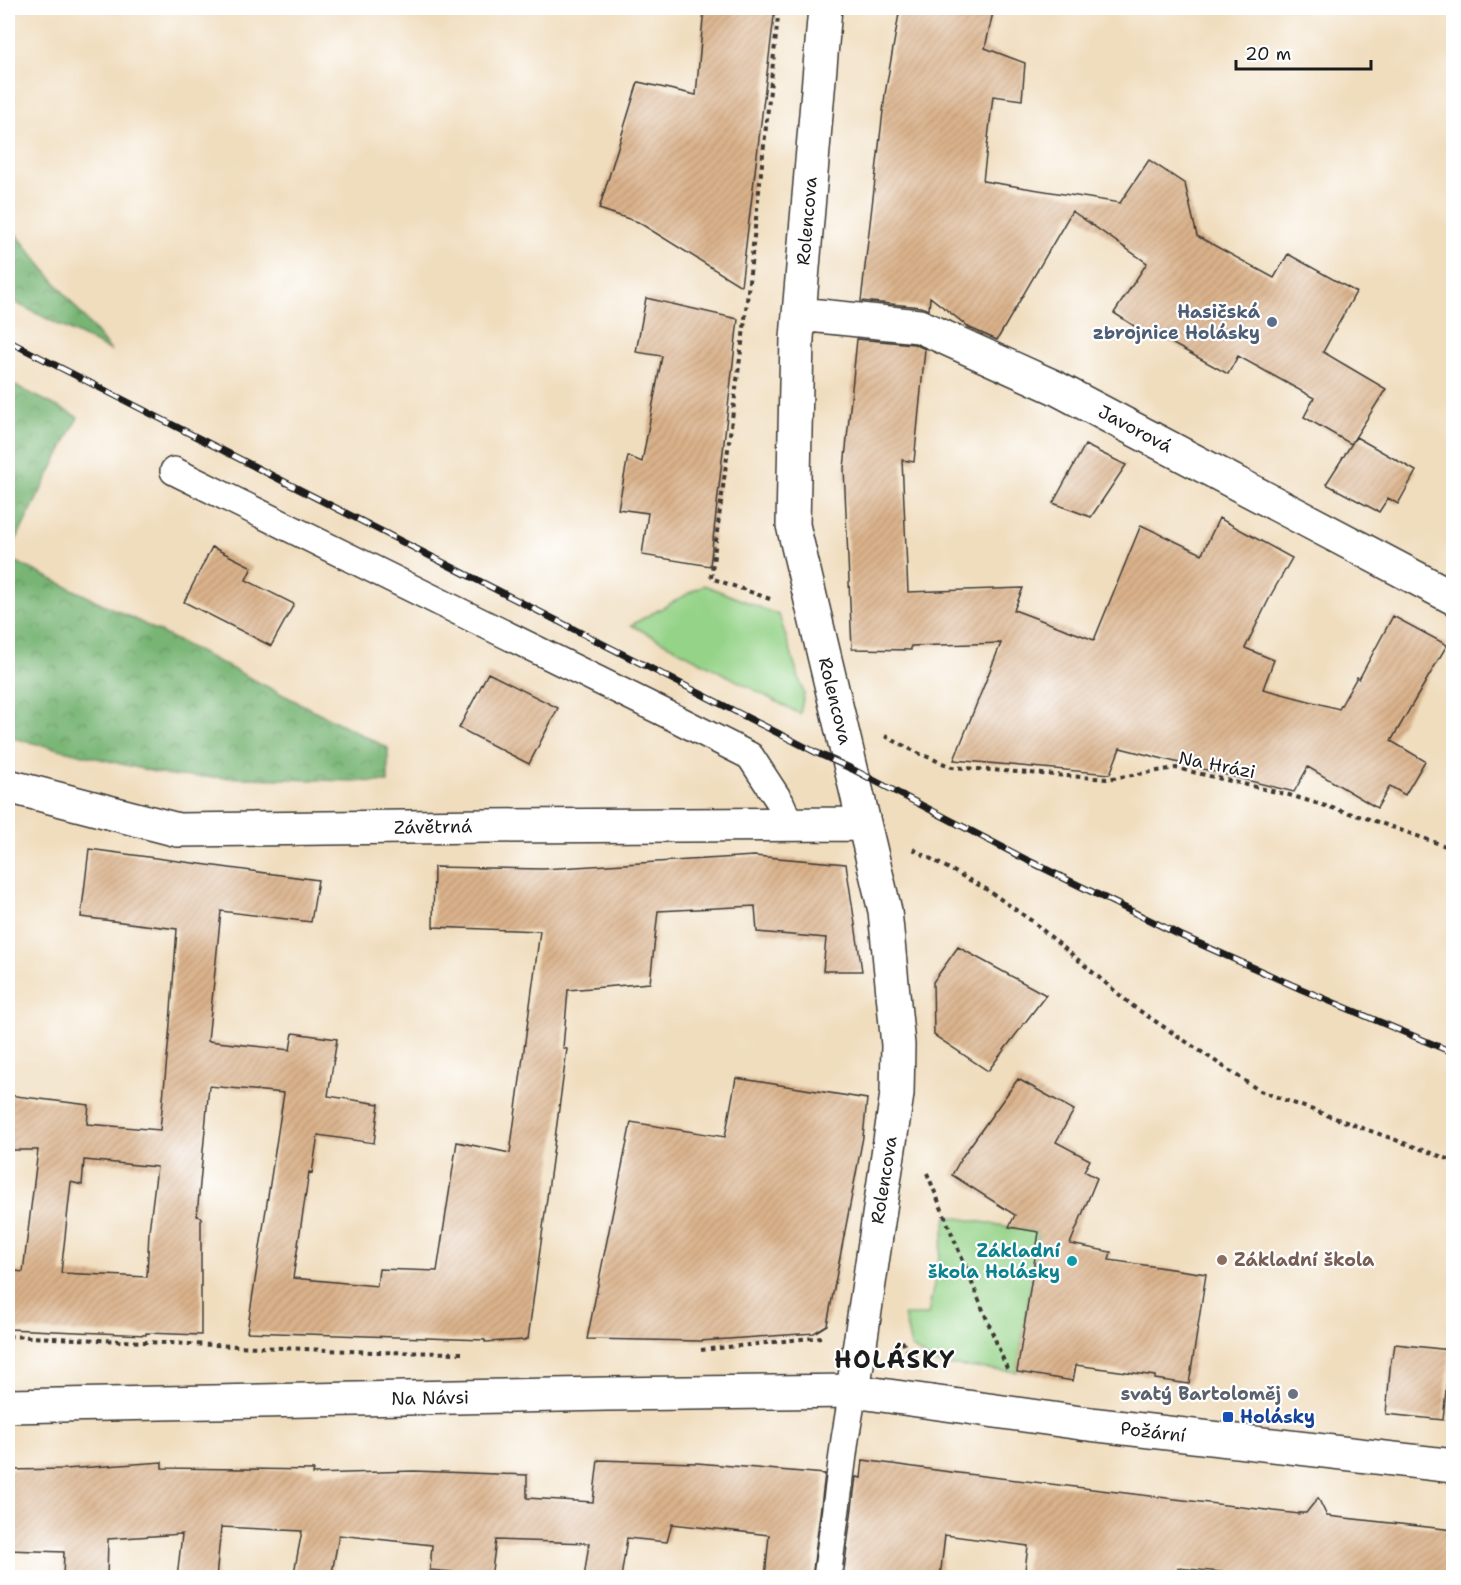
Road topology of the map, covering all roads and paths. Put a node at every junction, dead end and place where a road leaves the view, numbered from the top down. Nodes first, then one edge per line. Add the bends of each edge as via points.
1 (825, 8) edge
2 (799, 314) junction
3 (174, 471) dead end
4 (1454, 598) edge
5 (837, 710) junction
6 (8, 786) edge
7 (864, 824) junction
8 (790, 825) junction
9 (1454, 849) edge
10 (1454, 1161) edge
11 (926, 1171) dead end
12 (862, 1326) junction
13 (8, 1336) edge
14 (690, 1351) dead end
15 (467, 1354) dead end
16 (923, 1362) dead end
17 (1011, 1379) dead end
18 (852, 1391) junction
19 (8, 1406) edge
20 (1454, 1466) edge
21 (827, 1578) edge

1 - 2 street, Rolencova
2 - 4 street, Javorová via 919,326 1054,387
2 - 5 street, Rolencova via 793,525
3 - 8 lane via 750,756
5 - 7 street, Rolencova
5 - 9 path, Na Hrázi via 918,753 952,766 1107,779 1176,768 1289,795
6 - 8 street, Závětrná via 178,830
7 - 8 street, Závětrná
7 - 10 path via 986,888 1032,921 1134,1007 1260,1092
7 - 12 street, Rolencova via 885,911 898,1045 897,1095
11 - 17 path
12 - 14 path via 844,1323 830,1336
12 - 16 path via 894,1328 909,1353
12 - 18 street, Rolencova
13 - 15 path
18 - 19 street, Na Návsi
18 - 20 street, Požární via 1081,1423
18 - 21 lane

